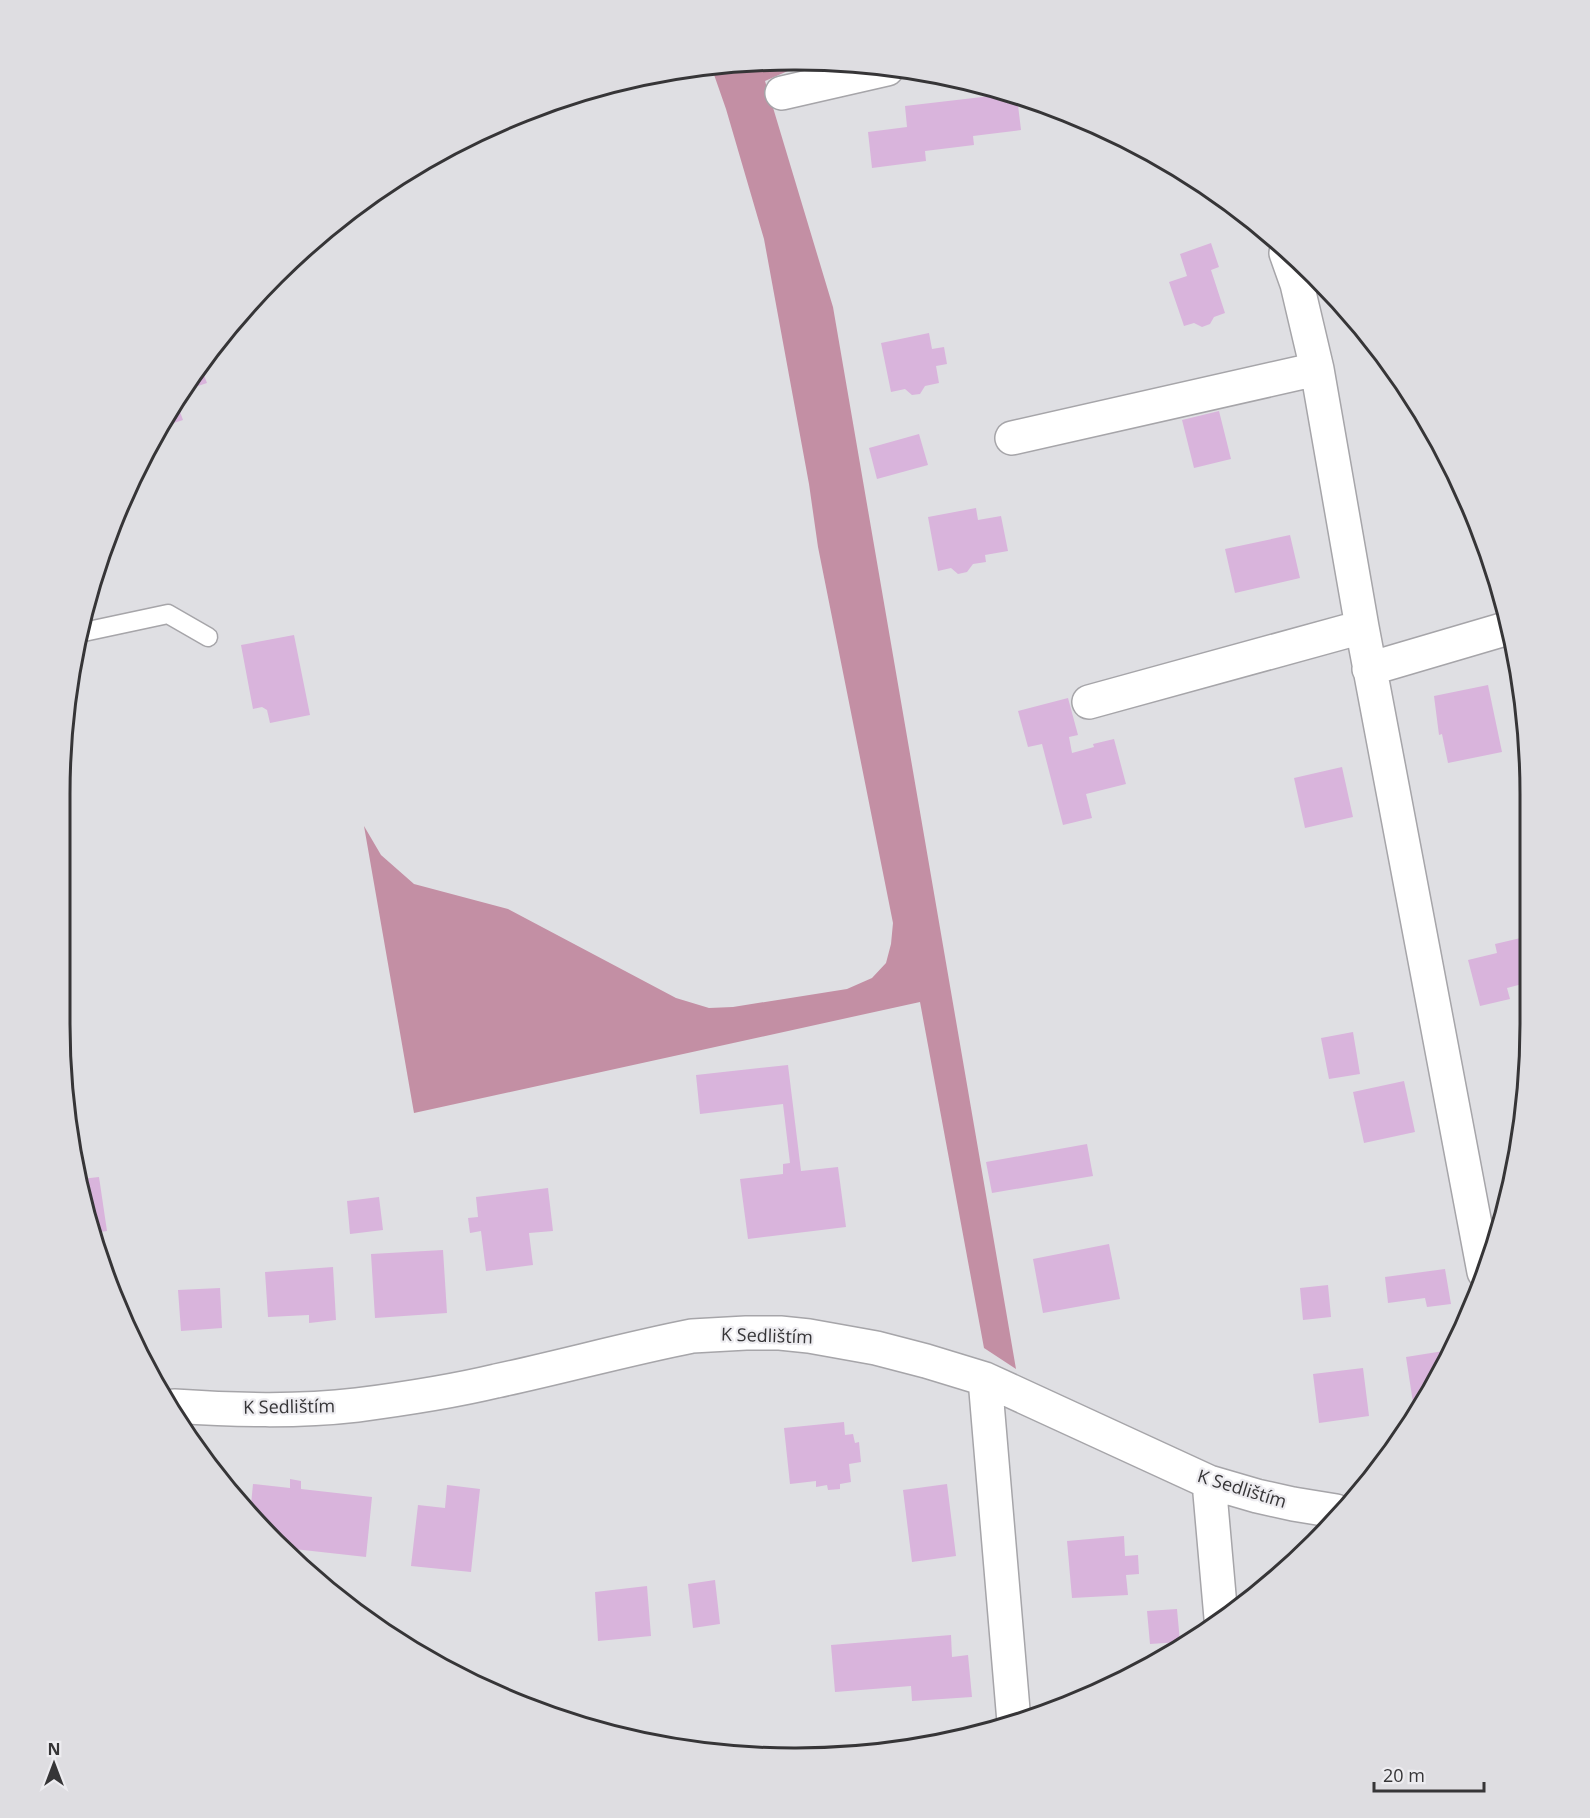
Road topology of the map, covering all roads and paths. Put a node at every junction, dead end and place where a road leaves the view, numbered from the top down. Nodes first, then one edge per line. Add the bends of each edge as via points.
1 (864, 74) edge
2 (782, 93) dead end
3 (1291, 268) edge
4 (1317, 369) junction
5 (1012, 438) dead end
6 (1362, 627) junction
7 (1500, 630) edge
8 (89, 631) edge
9 (208, 638) dead end
10 (1370, 669) junction
11 (1089, 702) dead end
12 (1481, 1256) edge
13 (985, 1379) junction
14 (181, 1406) edge
15 (1209, 1482) junction
16 (1331, 1510) edge
17 (1220, 1609) edge
18 (1013, 1714) edge

1 - 2 street
3 - 4 street
4 - 5 street
4 - 6 street
6 - 10 street
6 - 11 street
7 - 10 street
8 - 9 lane via 168,614
10 - 12 street
13 - 14 street, K Sedlištím via 838,1341 780,1333 718,1333 665,1341 495,1382 355,1405 301,1409
13 - 15 street, K Sedlištím
13 - 18 street
15 - 16 street, K Sedlištím
15 - 17 street

